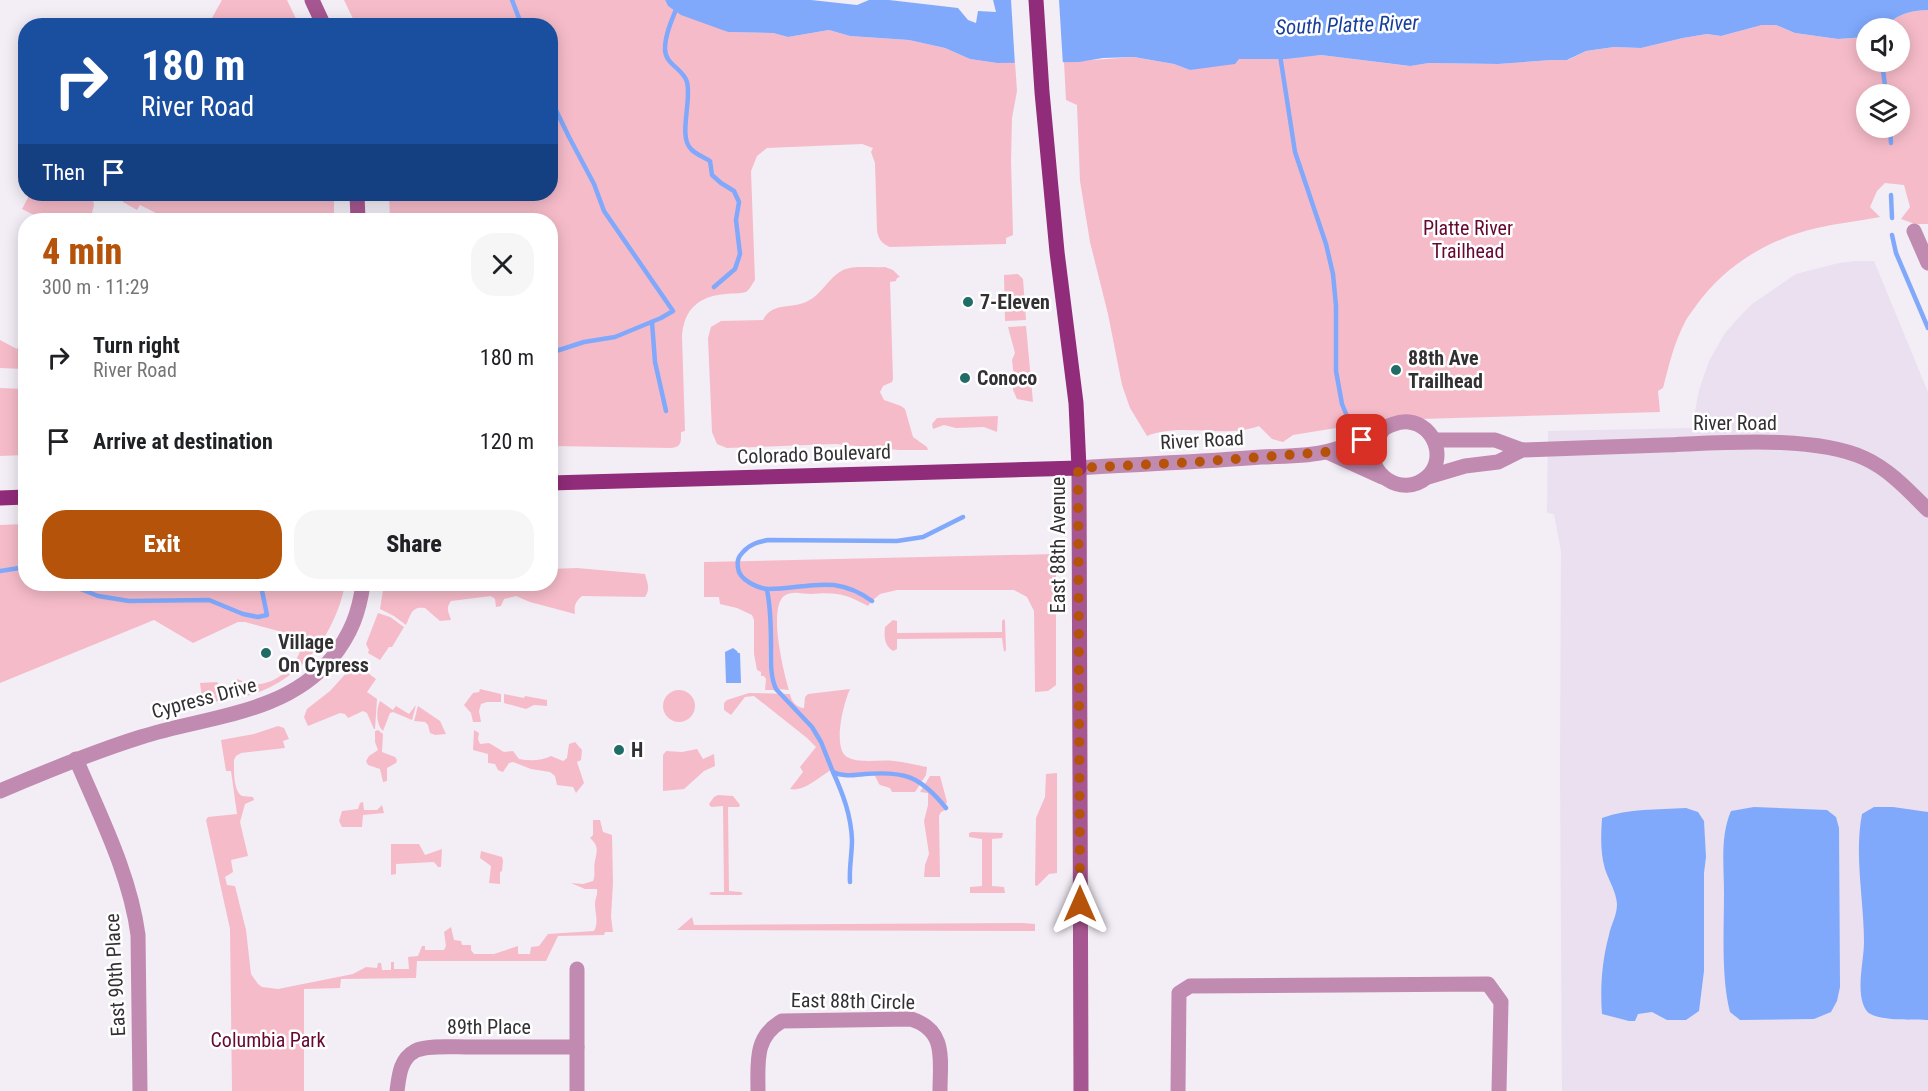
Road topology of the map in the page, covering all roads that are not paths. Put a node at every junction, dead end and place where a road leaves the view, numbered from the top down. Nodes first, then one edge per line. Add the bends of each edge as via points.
1 (312, 0) edge
2 (1036, 0) edge
3 (320, 18) edge
4 (1914, 231) dead end
5 (1928, 263) edge
6 (1383, 430) junction
7 (1434, 440) junction
8 (1522, 450) junction
9 (1327, 452) junction
10 (1078, 468) junction
11 (1382, 477) junction
12 (1428, 477) junction
13 (558, 483) edge
14 (18, 497) edge
15 (0, 498) edge
16 (1928, 510) edge
17 (362, 591) edge
18 (76, 759) junction
19 (0, 791) edge
20 (577, 969) dead end
21 (577, 1047) junction
22 (140, 1091) edge
23 (397, 1091) edge
24 (577, 1091) edge
25 (758, 1091) edge
26 (940, 1091) edge
27 (1081, 1091) edge
28 (1178, 1091) edge
29 (1500, 1091) edge

1 - 3 main road
2 - 10 main road, East 88th Avenue via 1057,252 1074,380
4 - 5 street
6 - 7 street via 1399,422 1410,422 1428,431
6 - 9 street, River Road
6 - 11 street via 1373,453
7 - 8 street, River Road via 1496,440
7 - 12 street via 1437,459
8 - 12 street, River Road via 1498,462 1464,465
8 - 16 street, River Road via 1740,443 1826,447 1879,466
9 - 10 street, River Road
9 - 11 street, River Road
10 - 13 main road, Colorado Boulevard
10 - 27 main road, East 88th Avenue
11 - 12 street via 1405,486
14 - 15 main road
17 - 18 street, Cypress Drive via 360,608 342,645 327,664 290,693 264,705 149,734
18 - 19 street, Cypress Drive
18 - 22 street, East 90th Place via 135,911
20 - 21 street
21 - 23 street, 89th Place via 420,1049 405,1060
21 - 24 street
25 - 26 street, East 88th Circle via 760,1045 782,1021 911,1019 924,1023 938,1039
28 - 29 street via 1179,993 1190,986 1488,984 1501,1002

